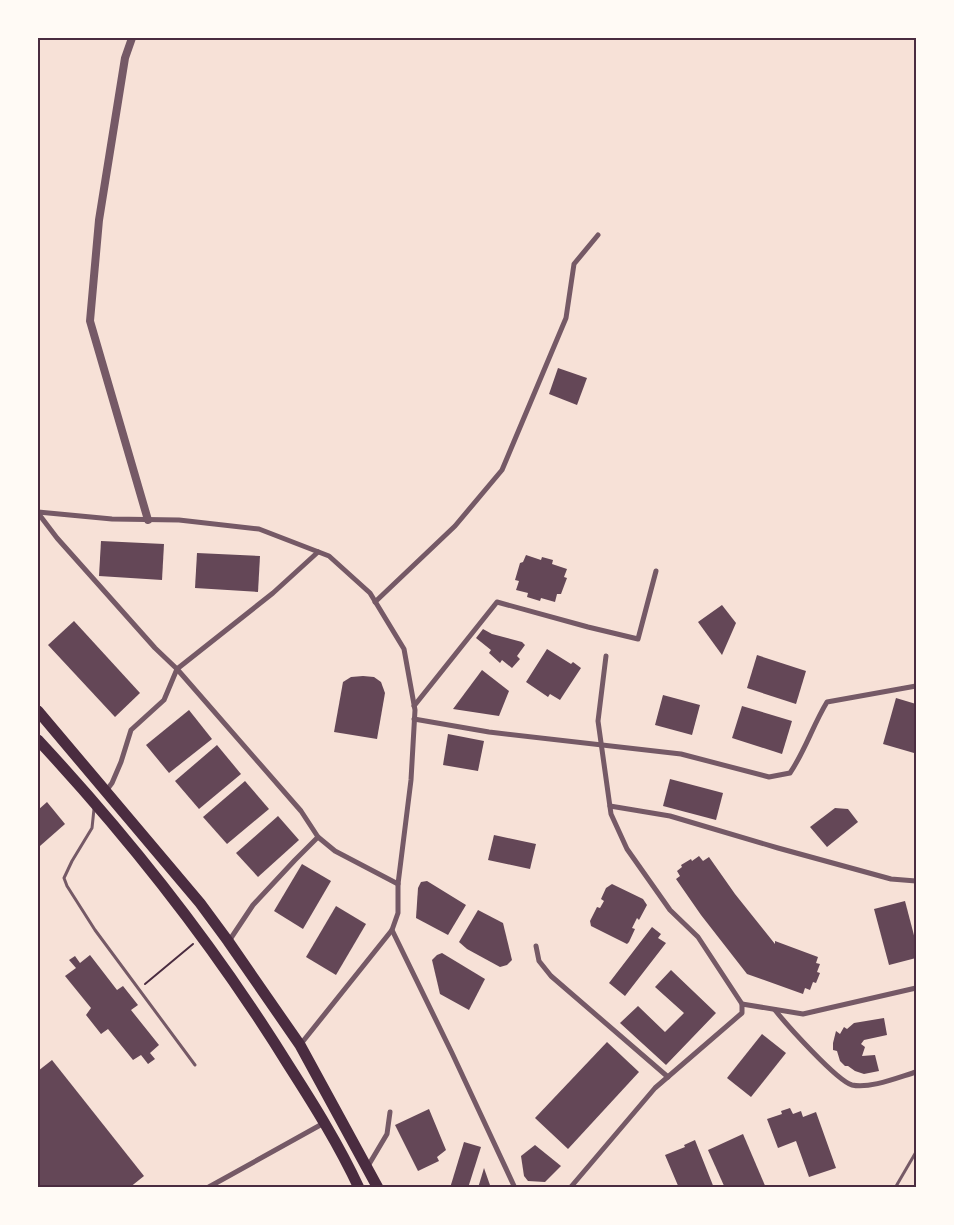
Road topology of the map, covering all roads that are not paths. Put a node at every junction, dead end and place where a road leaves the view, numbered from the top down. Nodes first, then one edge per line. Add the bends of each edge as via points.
1 (132, 38) edge
2 (598, 235) dead end
3 (38, 513) edge
4 (148, 520) junction
5 (318, 552) junction
6 (656, 572) dead end
7 (375, 602) junction
8 (606, 656) dead end
9 (177, 669) junction
10 (916, 686) edge
11 (414, 706) junction
12 (38, 711) edge
13 (414, 719) junction
14 (38, 740) edge
15 (601, 745) junction
16 (106, 791) junction
17 (95, 804) junction
18 (610, 806) junction
19 (318, 838) junction
20 (916, 881) edge
21 (398, 884) junction
22 (392, 930) junction
23 (228, 941) junction
24 (536, 946) dead end
25 (916, 988) edge
26 (742, 1004) junction
27 (775, 1010) junction
28 (300, 1045) junction
29 (195, 1065) dead end
30 (916, 1072) edge
31 (668, 1077) junction
32 (390, 1112) dead end
33 (325, 1123) junction
34 (916, 1152) edge
35 (368, 1166) junction
36 (207, 1188) edge
37 (358, 1188) edge
38 (378, 1188) edge
39 (515, 1188) edge
40 (570, 1188) edge
41 (896, 1188) edge

1 - 4 street via 124,58 99,220 90,321
2 - 7 street via 574,264 566,318 502,470 455,526
3 - 4 street
3 - 9 street
4 - 5 street via 179,520 259,529
5 - 7 street via 328,556 370,593
5 - 9 street via 273,594
6 - 11 street via 638,639 497,602
7 - 11 street via 404,649
8 - 15 street via 598,721
9 - 16 street via 164,700 131,730 121,762
9 - 19 street via 301,811
10 - 15 street via 827,702 790,773 770,777 681,754
11 - 13 street
12 - 16 highway
13 - 15 street via 489,732
13 - 21 street via 411,780
14 - 17 highway
15 - 18 street
16 - 23 highway
17 - 29 lane via 92,828 64,878 67,886 95,930
17 - 33 highway via 201,936 262,1023
18 - 20 street via 670,816 890,879
18 - 26 street via 627,849 670,910 698,937
19 - 21 street via 335,851
19 - 23 street via 253,905
21 - 22 street via 398,913
22 - 28 street
22 - 39 street
23 - 28 highway
24 - 31 street via 539,961 551,976
25 - 27 street via 803,1014
26 - 27 street
26 - 31 street via 742,1013
27 - 30 street via 807,1046 851,1085 866,1086
28 - 35 highway
31 - 40 street
32 - 35 street via 387,1134
33 - 36 street
33 - 37 highway
34 - 41 lane
35 - 38 highway

